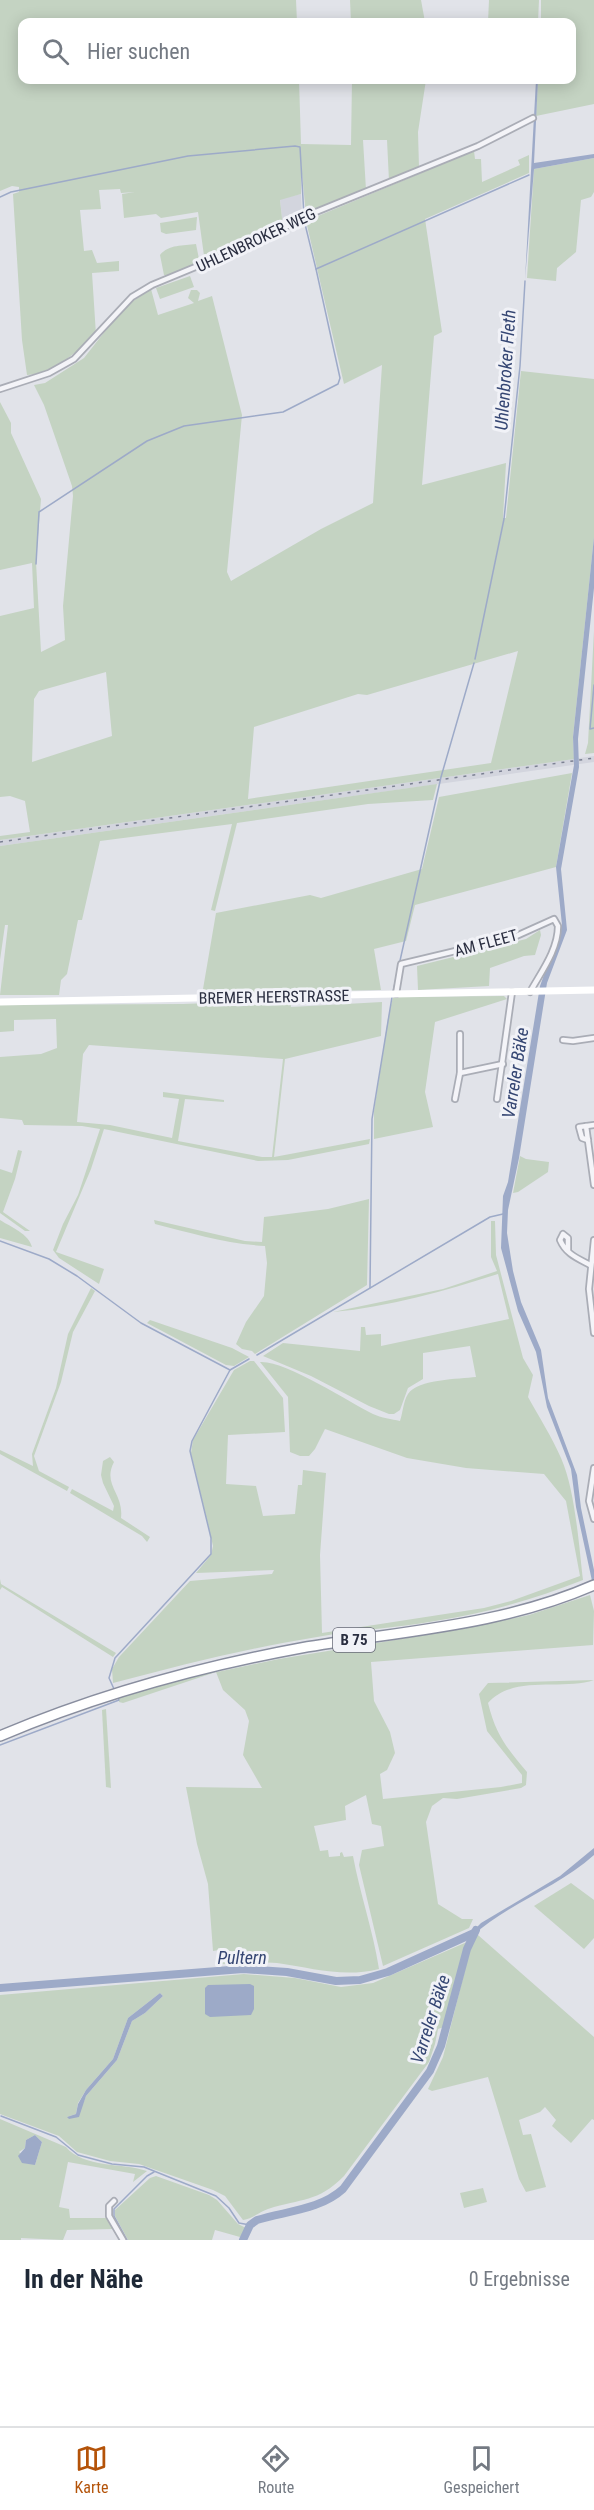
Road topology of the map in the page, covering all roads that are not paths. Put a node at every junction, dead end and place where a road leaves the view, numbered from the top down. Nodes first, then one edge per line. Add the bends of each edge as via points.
1 (533, 118) dead end
2 (0, 389) edge
3 (594, 990) edge
4 (512, 992) junction
5 (531, 992) junction
6 (394, 994) junction
7 (0, 1002) edge
8 (460, 1034) dead end
9 (594, 1038) edge
10 (563, 1040) dead end
11 (503, 1064) junction
12 (460, 1073) junction
13 (455, 1099) dead end
14 (497, 1099) dead end
15 (594, 1125) edge
16 (594, 1185) edge
17 (594, 1240) edge
18 (567, 1251) dead end
19 (590, 1265) junction
20 (592, 1282) edge
21 (594, 1333) edge
22 (594, 1468) edge
23 (594, 1519) edge
24 (590, 1584) edge
25 (109, 1692) junction
26 (0, 1731) edge
27 (0, 1736) edge
28 (114, 2201) dead end
29 (123, 2240) edge

1 - 2 street, UHLENBROKER WEG via 478,146 306,216 263,239 152,285 132,297 74,359 49,373
3 - 5 main road, BREMER HEERSTRASSE
4 - 5 main road, BREMER HEERSTRASSE
4 - 6 main road, BREMER HEERSTRASSE
4 - 11 street
5 - 6 street, AM FLEET via 555,941 558,926 551,918 514,937 401,964
6 - 7 main road, BREMER HEERSTRASSE
8 - 12 street
9 - 10 street
11 - 12 street
11 - 14 street
12 - 13 street
15 - 16 street via 586,1126
17 - 19 street
18 - 19 street
19 - 20 street
20 - 21 street via 590,1312
22 - 23 street via 590,1501
24 - 25 highway, B 75 via 501,1611 232,1656
25 - 26 highway, B 75
25 - 27 highway, B 75
28 - 29 street via 108,2211

